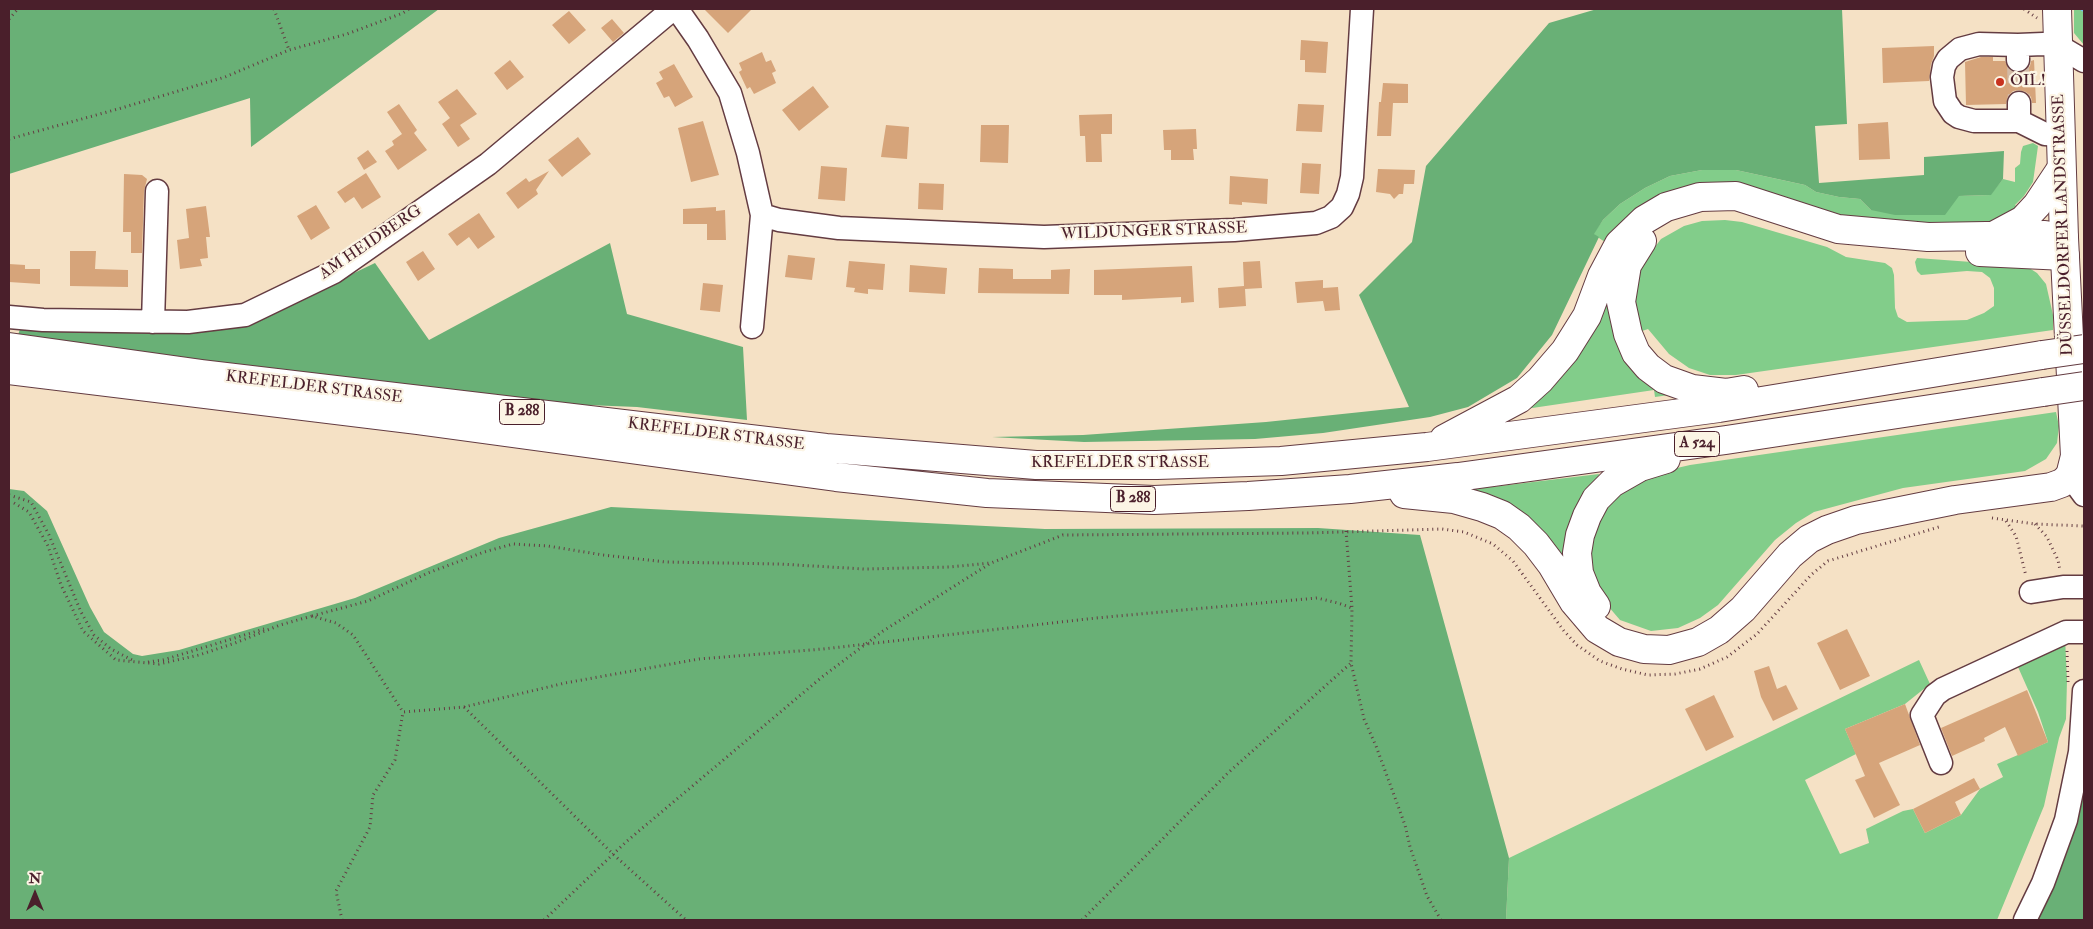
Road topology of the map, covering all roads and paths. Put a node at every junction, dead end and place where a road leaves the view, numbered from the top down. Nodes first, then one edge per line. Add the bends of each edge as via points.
1 (18, 9) edge
2 (274, 9) edge
3 (409, 9) edge
4 (675, 9) edge
5 (1362, 9) edge
6 (2057, 9) edge
7 (9, 19) edge
8 (2057, 45) junction
9 (289, 50) junction
10 (2084, 61) edge
11 (2060, 135) junction
12 (9, 138) edge
13 (2062, 169) junction
14 (157, 191) dead end
15 (762, 215) junction
16 (1996, 235) junction
17 (2065, 247) junction
18 (9, 317) edge
19 (153, 322) junction
20 (752, 327) dead end
21 (9, 346) edge
22 (2084, 348) edge
23 (9, 370) edge
24 (2084, 386) edge
25 (1815, 391) junction
26 (1726, 440) junction
27 (1427, 447) junction
28 (2078, 471) edge
29 (1350, 489) junction
30 (9, 495) edge
31 (9, 503) edge
32 (1988, 517) dead end
33 (2006, 521) junction
34 (2035, 524) junction
35 (1945, 525) dead end
36 (2084, 526) edge
37 (1346, 531) junction
38 (991, 563) junction
39 (2074, 587) edge
40 (2031, 592) joint
41 (1352, 608) junction
42 (312, 616) junction
43 (2075, 632) edge
44 (865, 644) junction
45 (142, 663) junction
46 (1351, 663) junction
47 (2076, 687) edge
48 (2084, 704) edge
49 (464, 707) junction
50 (403, 712) junction
51 (1941, 763) dead end
52 (614, 854) junction
53 (342, 920) edge
54 (544, 920) edge
55 (686, 920) edge
56 (1082, 920) edge
57 (1441, 920) edge
58 (2025, 920) edge

1 - 7 path
2 - 9 path
3 - 9 path via 347,34
4 - 15 street via 698,39 730,94
4 - 19 street, AM HEIDBERG via 488,164 334,272 246,315 188,322
5 - 15 street, WILDUNGER STRASSE via 1352,177 1342,207 1331,217 1316,223 1234,230 1044,237 840,228
6 - 8 main road, DÜSSELDORFER LANDSTRASSE
8 - 10 street
8 - 11 main road, DÜSSELDORFER LANDSTRASSE
8 - 11 street via 2018,53 1988,44 1966,46 1948,58 1942,77 1944,101 1959,117 1974,121 2019,112 2045,134
9 - 12 path via 225,77
11 - 13 main road, DÜSSELDORFER LANDSTRASSE
13 - 16 main road via 2037,206 2023,220
13 - 17 main road, DÜSSELDORFER LANDSTRASSE
14 - 19 street
15 - 20 street
16 - 17 main road via 2045,235
16 - 27 main road via 1928,237 1838,229 1736,196 1700,197 1666,207 1644,220 1619,244 1602,276 1587,316 1565,351 1540,380 1519,399
17 - 25 main road via 1936,250 1833,240 1737,214 1702,211 1670,221 1645,238 1626,265 1621,302 1636,353 1648,366 1664,379 1692,389 1726,393 1780,385
17 - 28 main road, DÜSSELDORFER LANDSTRASSE
18 - 19 street, AM HEIDBERG
21 - 27 main road, KREFELDER STRASSE / B 288 via 202,374 816,447 1036,465 1281,461
22 - 25 main road, A 524, bridge
23 - 29 main road, KREFELDER STRASSE / B 288 via 836,477 987,493 1154,500
24 - 26 main road, A 524, bridge
25 - 27 main road, A 524 via 1719,408
26 - 28 main road via 1640,467 1612,483 1596,499 1580,535 1577,553 1579,573 1587,593 1609,620 1627,630 1668,638 1692,631 1713,620 1732,604 1779,546 1821,518 1953,487 2038,475 2062,466
26 - 29 main road, A 524
28 - 29 main road via 2051,487 1955,500 1856,520 1827,530 1809,539 1790,555 1743,609 1719,630 1698,642 1670,650 1644,649 1619,642 1597,630 1574,602 1536,544 1502,515 1454,499
30 - 45 path via 31,502 94,635 127,658
31 - 45 path via 29,512 34,520 83,631 116,660
32 - 33 path
33 - 34 path
33 - 40 path via 2016,536
34 - 36 path
34 - 39 path via 2047,537
35 - 37 path via 1828,561 1757,634 1726,657 1700,669 1648,675 1600,661 1578,645 1564,631 1513,561 1493,544 1464,532 1442,529
37 - 38 path via 1063,535
37 - 41 path
38 - 42 path via 864,569 666,562 513,544 428,573 368,601
38 - 44 path
39 - 40 street
41 - 44 path via 1317,598
41 - 46 path
42 - 45 path via 163,660
42 - 50 path via 336,623 353,635
43 - 47 path
43 - 51 street via 1935,695 1922,715
44 - 49 path via 699,659
44 - 52 path
46 - 56 path via 1229,772
46 - 57 path via 1364,720 1405,825 1427,896
47 - 48 street
48 - 58 street via 2080,752 2066,820 2043,883
49 - 50 path
49 - 52 path
50 - 53 path via 395,760 373,795 370,827 336,891
52 - 54 path
52 - 55 path

